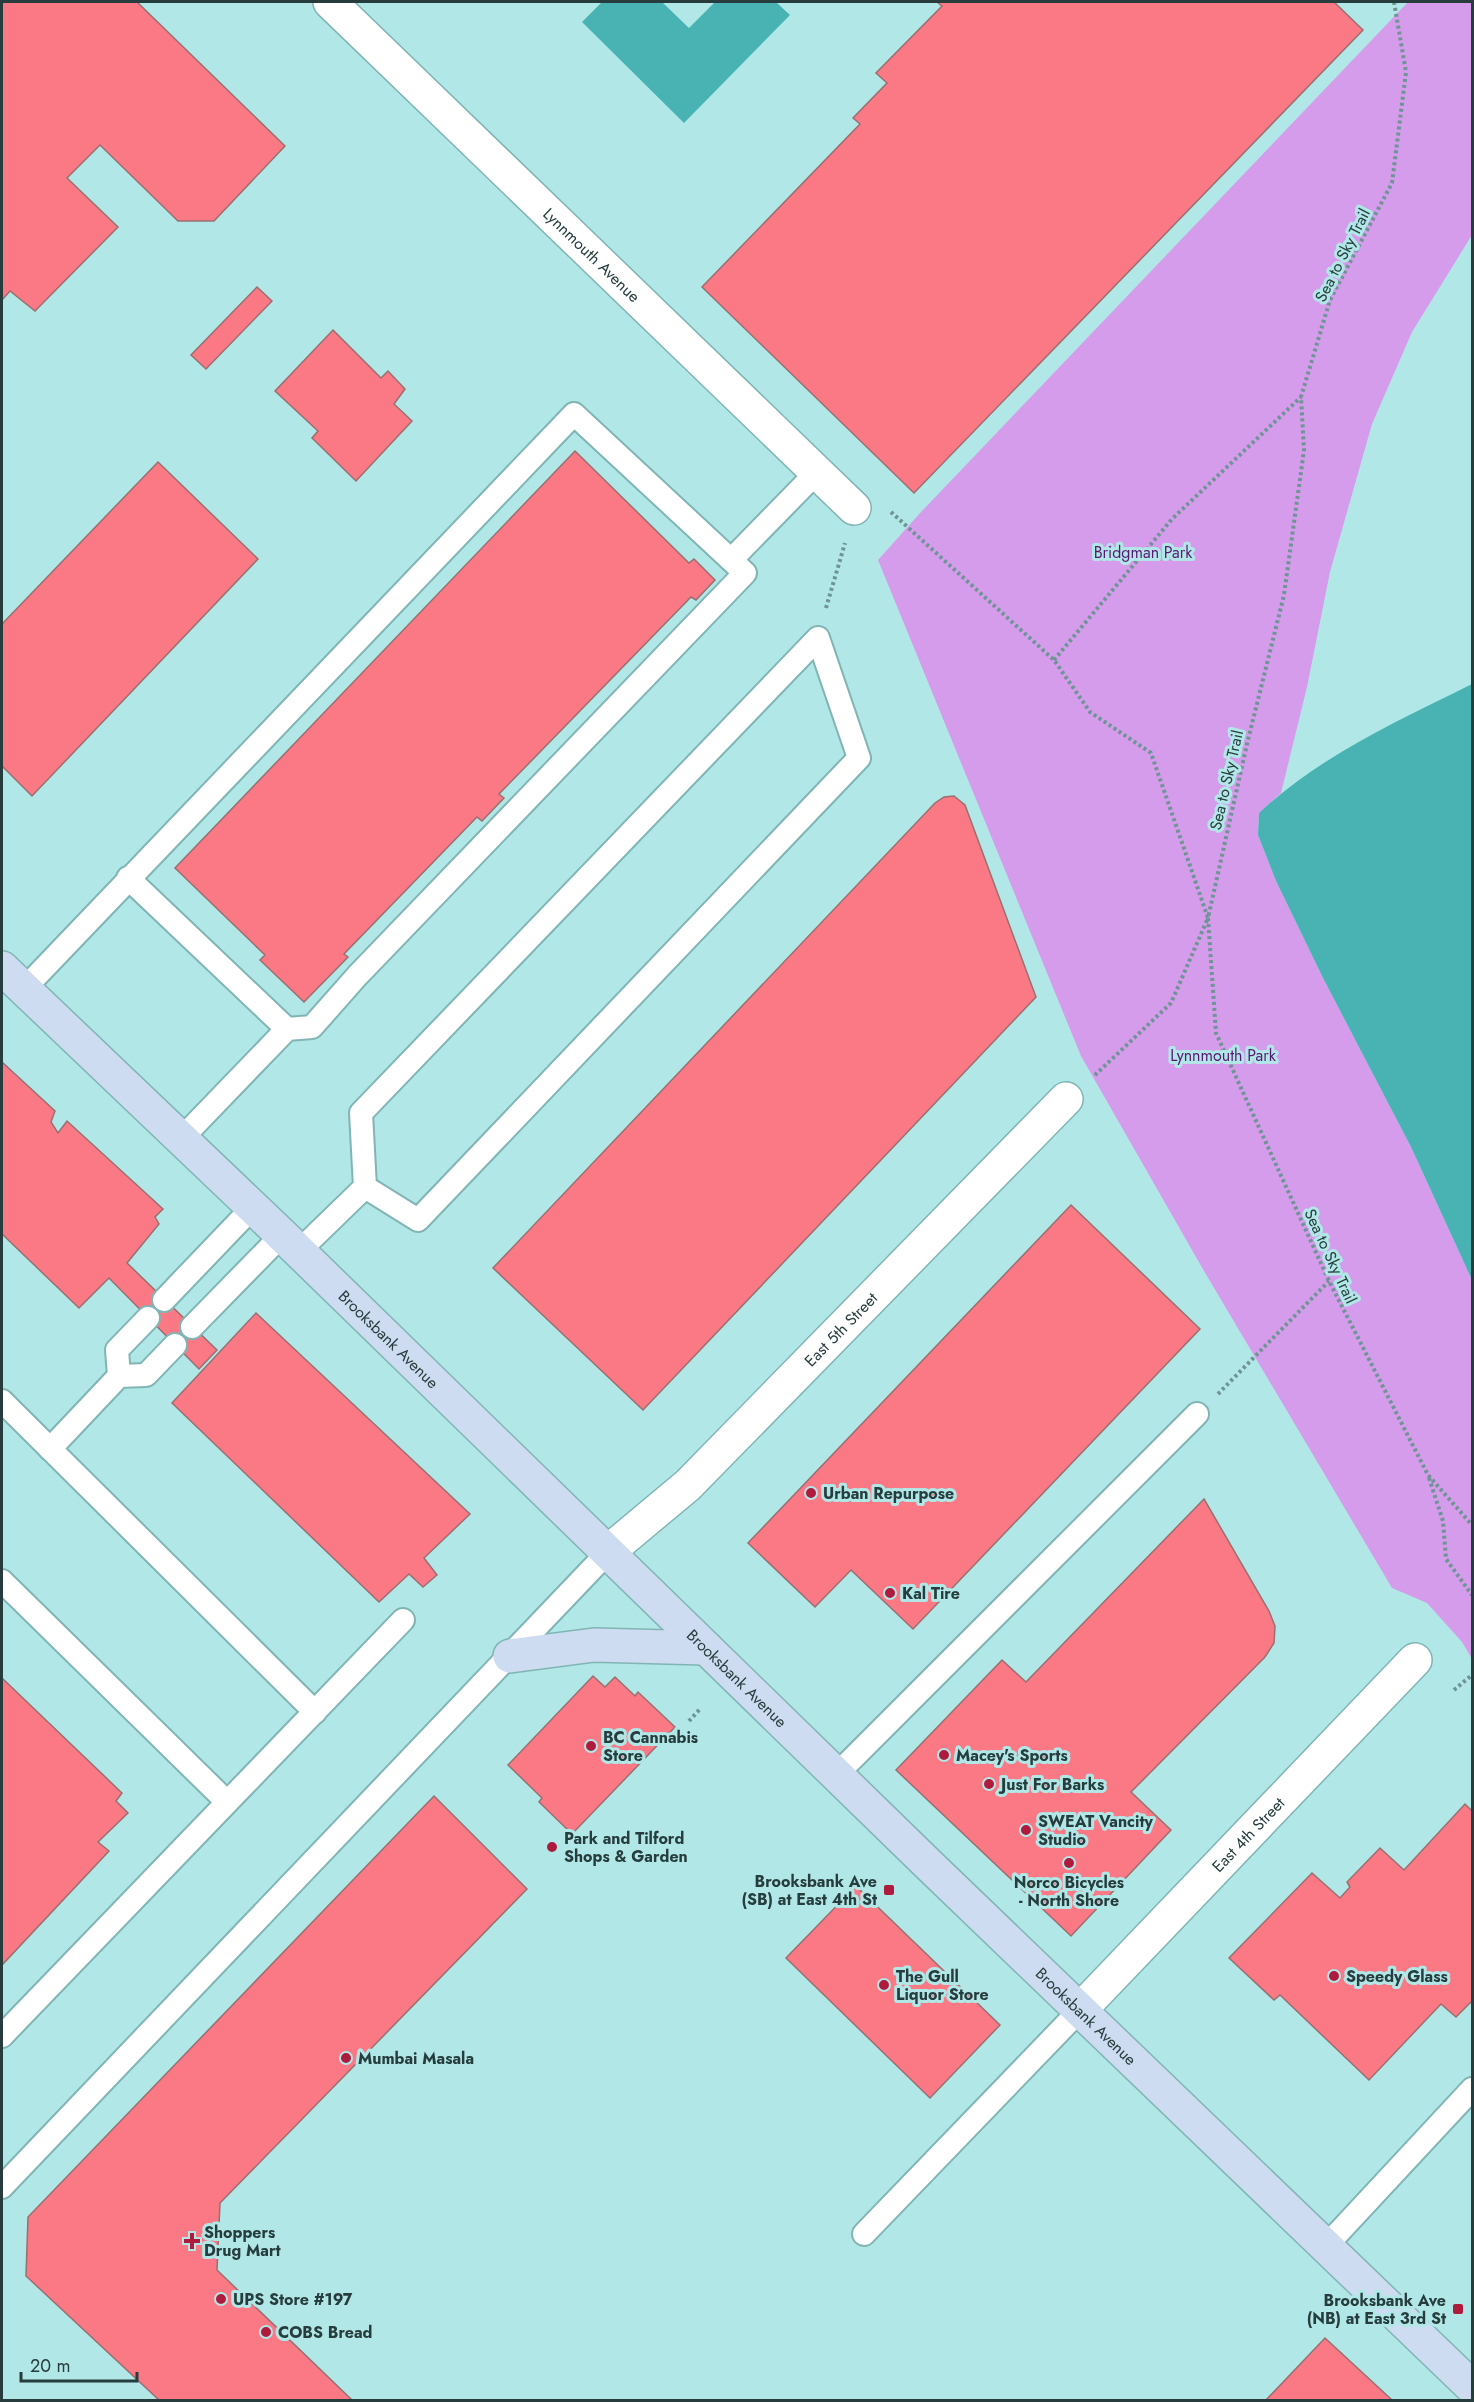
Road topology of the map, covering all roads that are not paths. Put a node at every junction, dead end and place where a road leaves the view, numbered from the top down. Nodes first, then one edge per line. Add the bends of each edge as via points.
1 (330, 2) edge
2 (817, 472) junction
3 (854, 508) road end
4 (730, 560) junction
5 (128, 878) junction
6 (13, 979) edge
7 (287, 1029) junction
8 (1066, 1100) dead end
9 (181, 1139) junction
10 (365, 1187) junction
11 (252, 1208) junction
12 (290, 1244) junction
13 (164, 1300) dead end
14 (148, 1318) dead end
15 (192, 1327) dead end
16 (175, 1345) dead end
17 (119, 1376) junction
18 (2, 1401) edge
19 (1197, 1414) road end
20 (50, 1449) junction
21 (609, 1551) junction
22 (2, 1581) edge
23 (403, 1620) dead end
24 (706, 1648) junction
25 (510, 1656) junction
26 (1415, 1660) dead end
27 (315, 1712) junction
28 (837, 1774) junction
29 (227, 1802) junction
30 (1080, 2010) junction
31 (2, 2036) edge
32 (1473, 2089) edge
33 (2, 2187) edge
34 (864, 2234) dead end
35 (1326, 2246) junction
36 (1473, 2387) edge

1 - 2 street, Lynnmouth Avenue
2 - 3 street, Lynnmouth Avenue
2 - 4 lane
4 - 5 lane via 574,414
4 - 7 lane via 745,573 312,1027
5 - 6 lane
5 - 7 lane
6 - 9 main road, Brooksbank Avenue
7 - 9 lane
8 - 21 street, East 5th Street via 688,1485
9 - 11 main road, Brooksbank Avenue
10 - 10 lane via 361,1113 818,638 859,758 418,1220
10 - 12 lane
11 - 12 main road, Brooksbank Avenue
11 - 13 lane
12 - 15 lane
12 - 21 main road, Brooksbank Avenue
14 - 17 lane via 117,1350
16 - 17 lane via 146,1375
17 - 20 lane
18 - 20 lane
19 - 28 lane
20 - 27 lane
21 - 24 main road, Brooksbank Avenue
21 - 25 lane
22 - 29 lane
23 - 27 lane
24 - 25 main road via 594,1646
24 - 28 main road, Brooksbank Avenue
25 - 33 lane
26 - 30 street, East 4th Street
27 - 29 lane
28 - 30 main road, Brooksbank Avenue
29 - 31 lane
30 - 34 lane
30 - 35 main road, Brooksbank Avenue
32 - 35 lane
35 - 36 main road, Brooksbank Avenue

